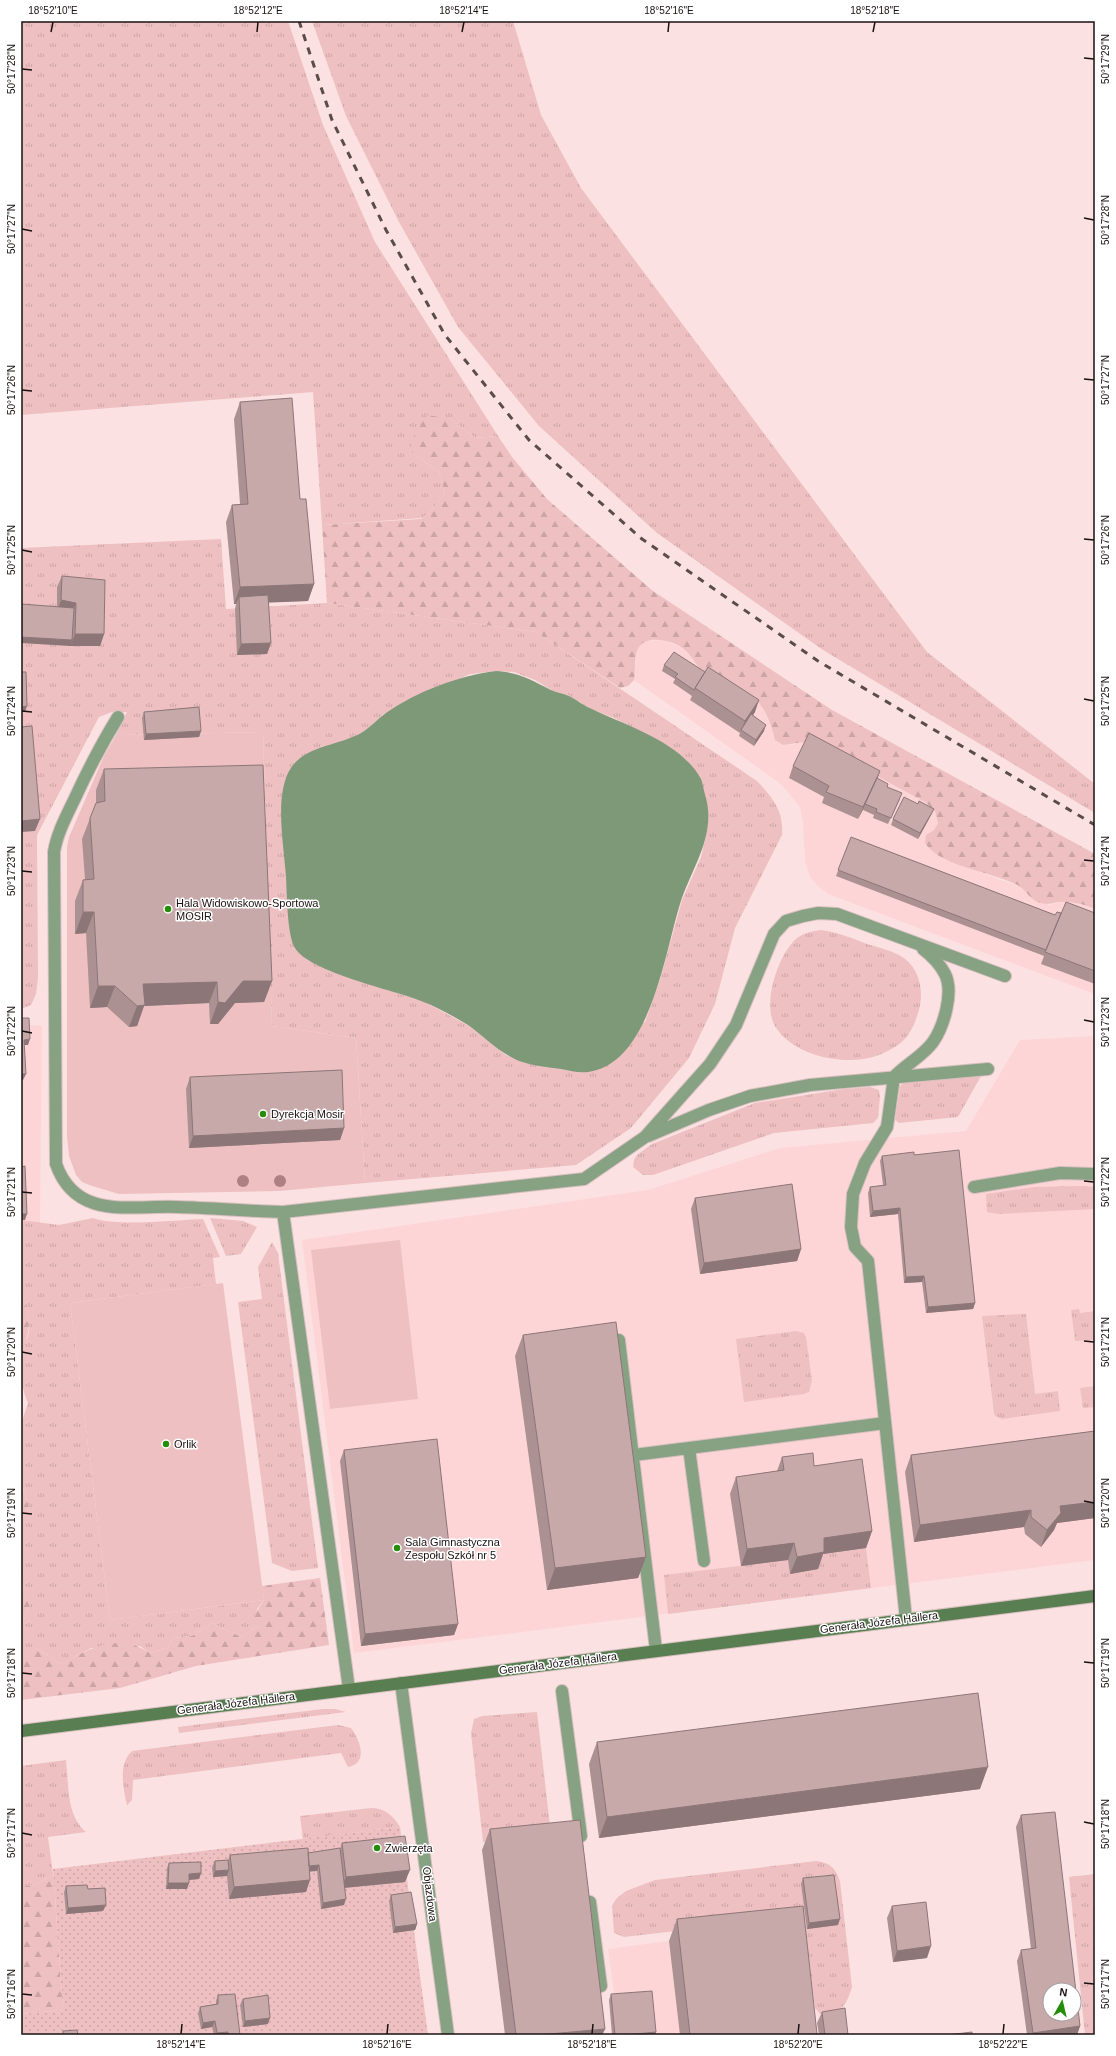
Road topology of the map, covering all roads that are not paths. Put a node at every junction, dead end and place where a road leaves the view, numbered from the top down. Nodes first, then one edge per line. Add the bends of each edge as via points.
1 (118, 717) dead end
2 (917, 944) junction
3 (1005, 976) dead end
4 (988, 1069) dead end
5 (894, 1077) junction
6 (645, 1137) junction
7 (1095, 1174) edge
8 (974, 1187) dead end
9 (283, 1212) junction
10 (619, 1340) edge
11 (885, 1423) junction
12 (689, 1448) junction
13 (634, 1455) junction
14 (704, 1561) dead end
15 (1095, 1596) edge
16 (906, 1619) junction
17 (656, 1650) junction
18 (401, 1683) junction
19 (349, 1689) junction
20 (562, 1691) dead end
21 (21, 1731) edge
22 (582, 1846) edge
23 (589, 1893) edge
24 (601, 1986) edge
25 (448, 2035) edge

1 - 9 street via 101,745 56,840 56,1164 61,1177 72,1190 85,1199 119,1209 175,1207
2 - 3 street
2 - 5 street via 936,960 946,976 947,1009 933,1042
2 - 6 street via 836,914 818,913 786,921 774,934 732,1032 710,1064
4 - 5 street
5 - 6 street via 810,1085 750,1096
5 - 11 street via 887,1127 865,1163 853,1194 851,1227 855,1247 868,1261
6 - 9 street via 584,1179
7 - 8 street via 1060,1173
9 - 19 street
10 - 13 street
11 - 12 street
11 - 16 street
12 - 13 street
12 - 14 street
13 - 17 street
15 - 16 street, Generała Józefa Hallera
16 - 17 street, Generała Józefa Hallera
17 - 18 street, Generała Józefa Hallera
18 - 19 street, Generała Józefa Hallera
18 - 25 street, Objazdowa via 416,1778
19 - 21 street, Generała Józefa Hallera
20 - 22 street
23 - 24 street

